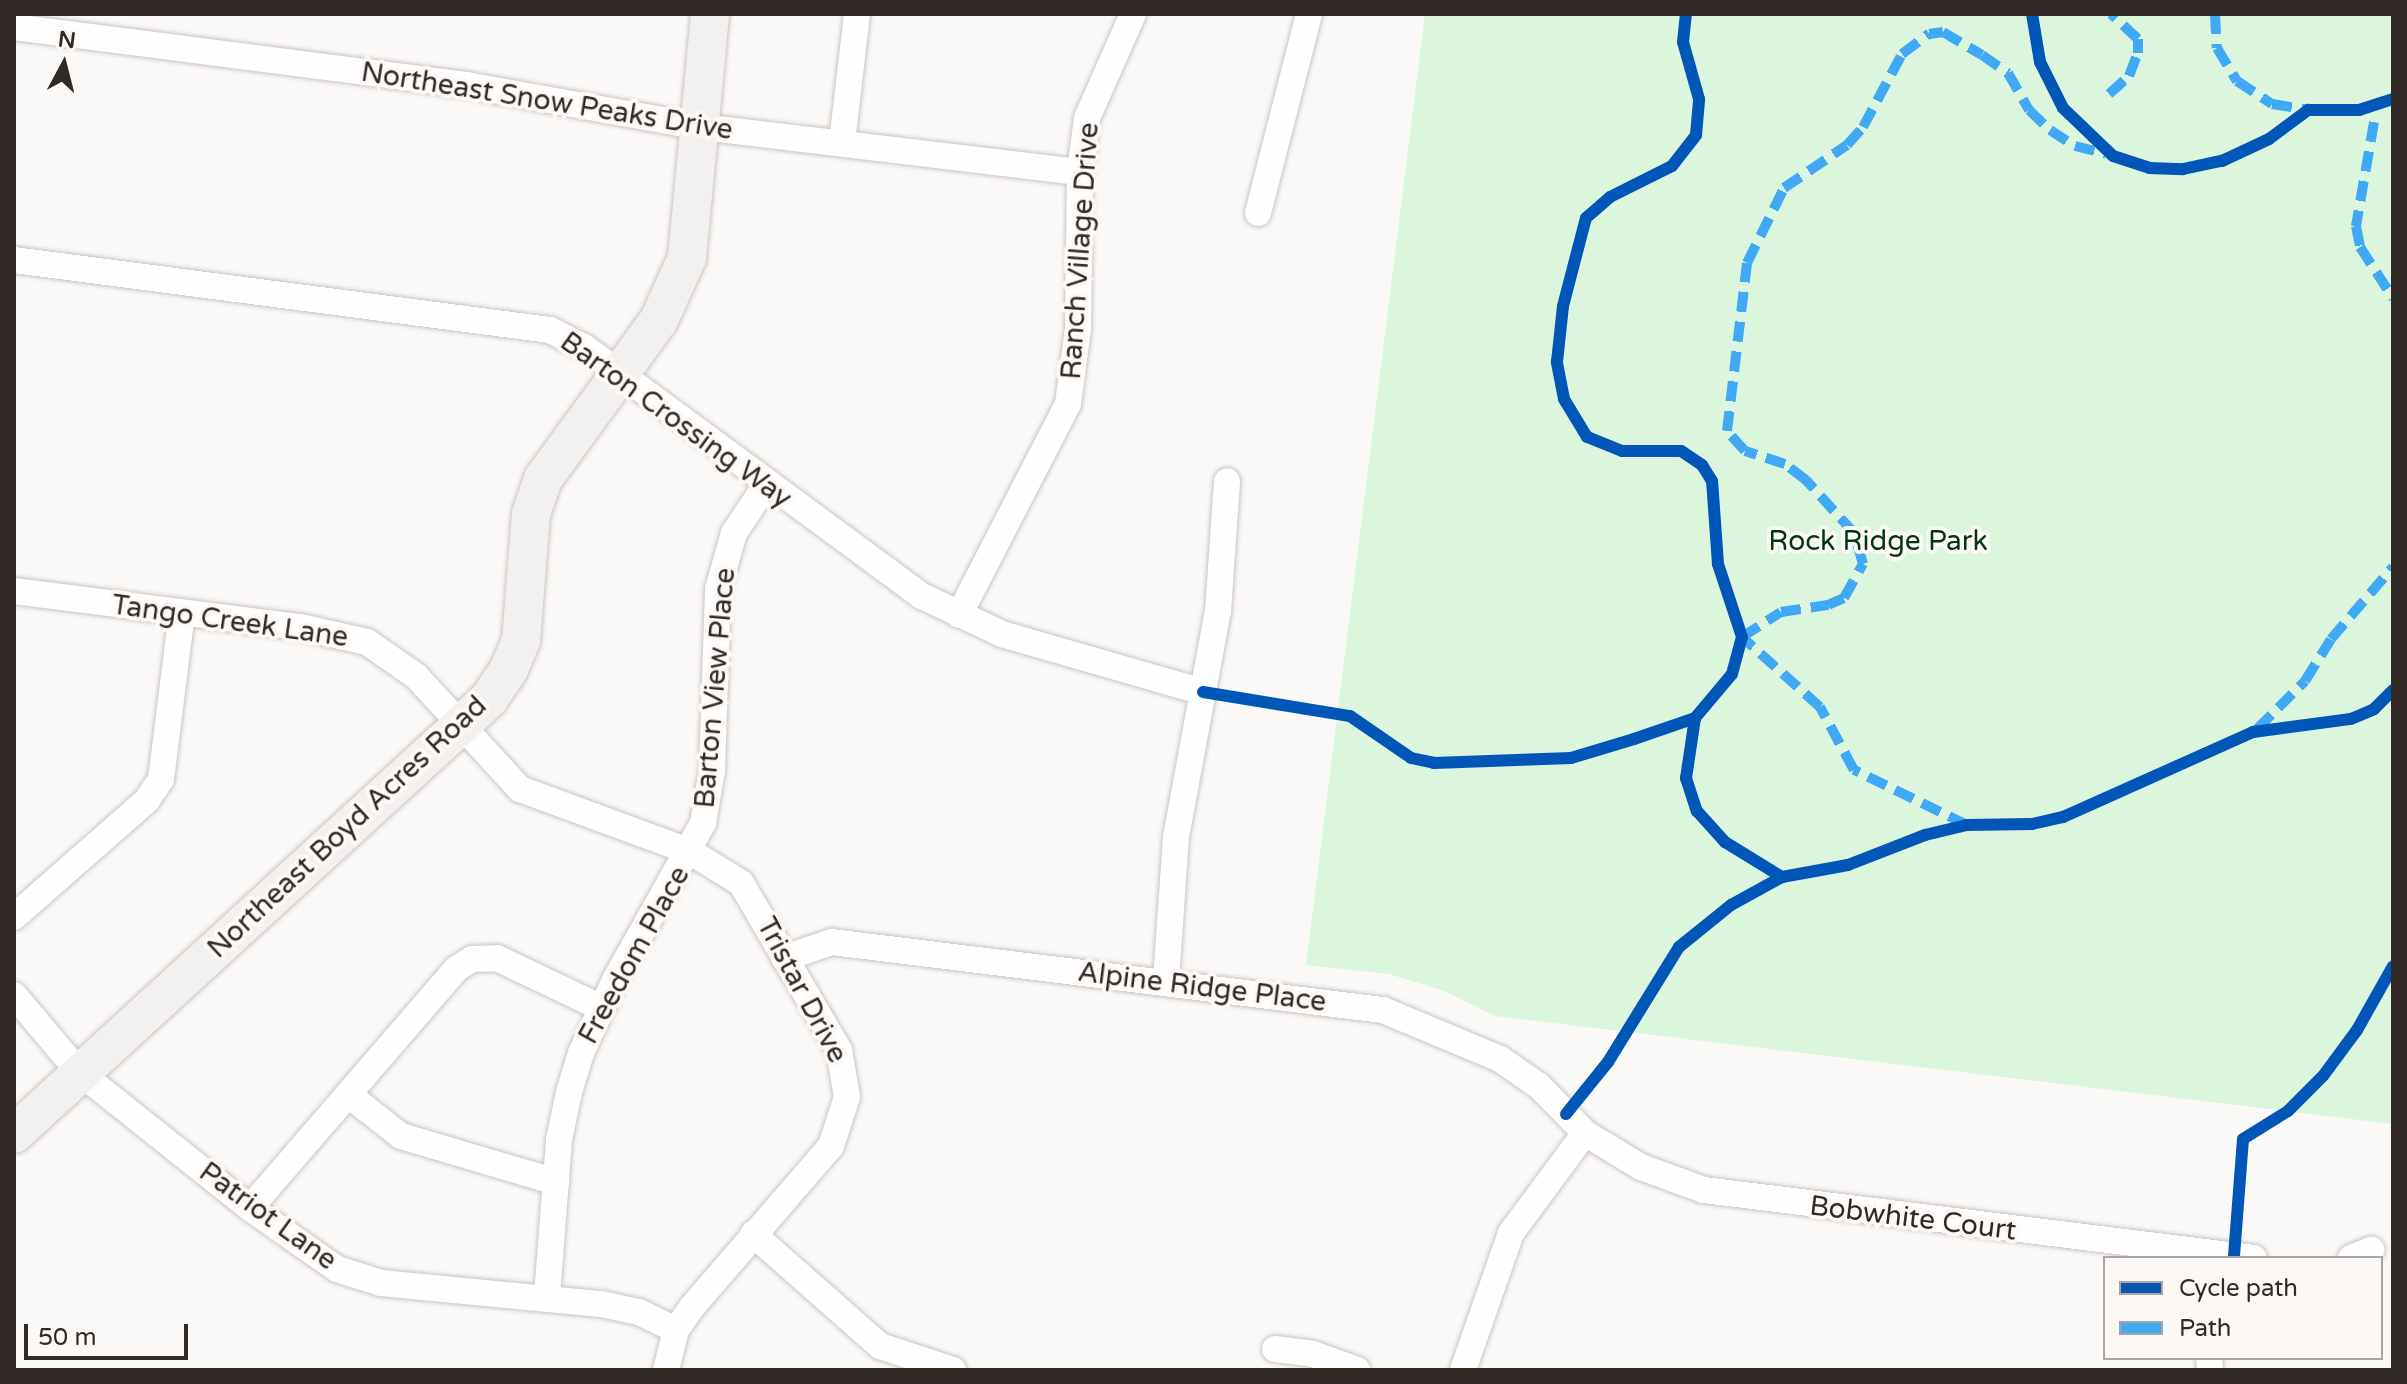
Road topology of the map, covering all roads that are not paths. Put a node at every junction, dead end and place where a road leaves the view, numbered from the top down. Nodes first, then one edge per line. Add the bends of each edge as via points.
1 (710, 14) edge
2 (857, 14) edge
3 (1133, 14) edge
4 (1309, 14) edge
5 (14, 27) edge
6 (701, 127) junction
7 (842, 142) junction
8 (1080, 172) junction
9 (1258, 213) dead end
10 (14, 260) edge
11 (621, 375) junction
12 (1227, 481) dead end
13 (766, 485) junction
14 (14, 591) edge
15 (182, 613) junction
16 (959, 615) junction
17 (1203, 692) junction
18 (460, 726) junction
19 (691, 852) junction
20 (14, 917) edge
21 (784, 958) junction
22 (1166, 980) junction
23 (14, 995) edge
24 (602, 1008) junction
25 (79, 1072) junction
26 (350, 1096) junction
27 (1585, 1133) junction
28 (14, 1134) edge
29 (556, 1182) junction
30 (250, 1208) junction
31 (753, 1234) junction
32 (2203, 1256) edge
33 (547, 1296) junction
34 (676, 1330) junction
35 (1275, 1349) dead end
36 (666, 1370) edge
37 (953, 1370) edge
38 (1357, 1370) edge
39 (1463, 1370) edge

1 - 6 street, Northeast Boyd Acres Road
2 - 7 street
3 - 8 street, Ranch Village Drive via 1087,118
4 - 9 street
5 - 6 street, Northeast Snow Peaks Drive via 512,92
6 - 7 street, Northeast Snow Peaks Drive
6 - 11 street, Northeast Boyd Acres Road via 687,258 659,320
7 - 8 street, Northeast Snow Peaks Drive
8 - 16 street, Ranch Village Drive via 1078,329 1068,404
10 - 11 street, Barton Crossing Way via 550,330
11 - 13 street, Barton Crossing Way
11 - 18 street, Northeast Boyd Acres Road via 543,479 531,514 521,641 489,699
12 - 17 street via 1218,611
13 - 16 street, Barton Crossing Way via 886,573
13 - 19 street, Barton View Place via 734,533 718,589 712,771 703,823
14 - 15 street, Tango Creek Lane
15 - 18 street, Tango Creek Lane via 300,627 367,642 397,659
15 - 20 street via 161,779 147,800
16 - 17 street, Barton Crossing Way via 1002,634
17 - 22 street via 1176,837
18 - 19 street, Tristar Drive via 520,789
18 - 25 street, Northeast Boyd Acres Road
19 - 21 street, Tristar Drive via 741,883
19 - 24 street, Freedom Place
21 - 22 street, Alpine Ridge Place via 832,942
21 - 31 street, Tristar Drive via 839,1050 847,1097 831,1146
22 - 27 street, Alpine Ridge Place via 1383,1010 1442,1031 1500,1059 1539,1086
23 - 25 street, Patriot Lane
24 - 26 street via 497,958 472,959 448,977
24 - 29 street, Freedom Place via 569,1092
25 - 28 street, Northeast Boyd Acres Road
25 - 30 street, Patriot Lane
26 - 29 street via 401,1136
26 - 30 street
27 - 32 street, Bobwhite Court via 1641,1167 1704,1190
27 - 39 street via 1511,1233
29 - 33 street, Freedom Place
30 - 33 street, Patriot Lane via 337,1269 381,1283
31 - 34 street, Tristar Drive
31 - 37 street via 880,1346
33 - 34 street, Patriot Lane via 639,1312
34 - 36 street, Tristar Drive
35 - 38 street via 1313,1354

